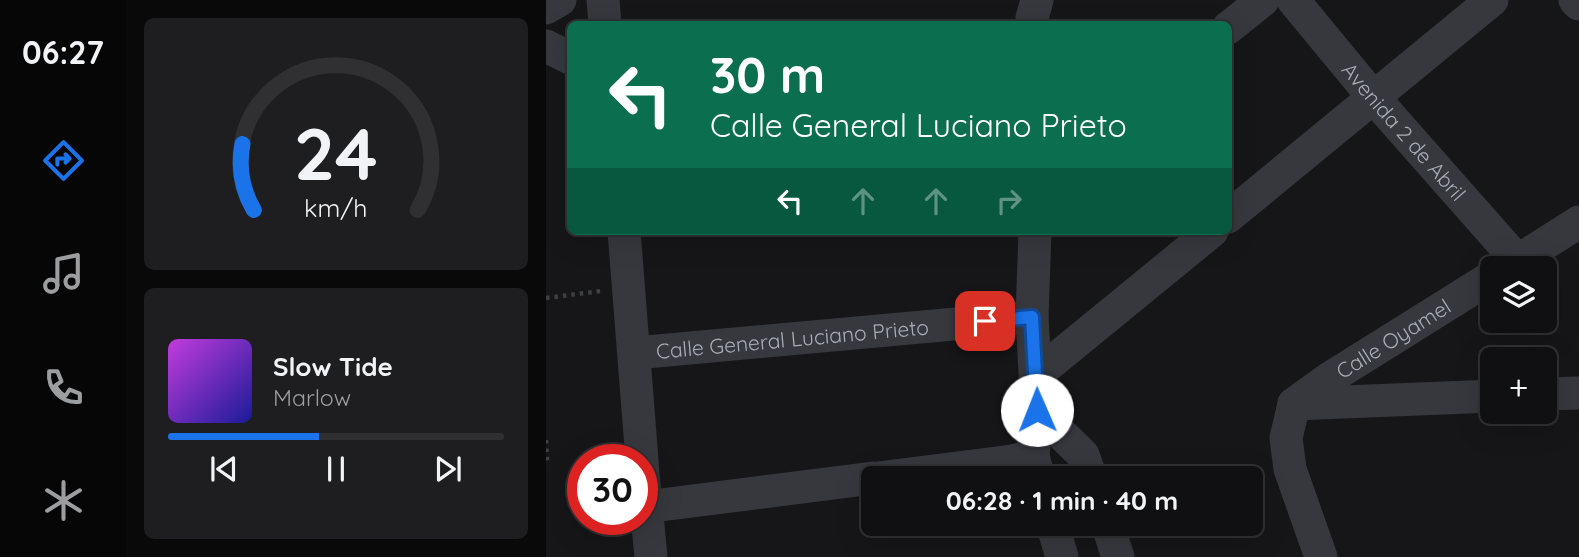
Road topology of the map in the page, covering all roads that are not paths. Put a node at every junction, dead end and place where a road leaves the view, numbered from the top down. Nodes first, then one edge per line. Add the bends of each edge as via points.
1 (560, 0) edge
2 (603, 0) edge
3 (1037, 0) edge
4 (1263, 0) edge
5 (1293, 0) edge
6 (1492, 0) edge
7 (1576, 0) edge
8 (1579, 4) edge
9 (546, 8) edge
10 (605, 21) edge
11 (1032, 21) edge
12 (1232, 25) edge
13 (546, 46) edge
14 (567, 56) edge
15 (1374, 98) junction
16 (1232, 214) edge
17 (1579, 222) edge
18 (624, 235) edge
19 (1035, 235) edge
20 (1207, 235) edge
21 (1496, 256) edge
22 (1524, 256) edge
23 (1480, 284) edge
24 (1032, 317) junction
25 (635, 353) junction
26 (1036, 374) junction
27 (1579, 393) edge
28 (1557, 394) edge
29 (1480, 397) edge
30 (1294, 404) junction
31 (1037, 410) junction
32 (641, 444) edge
33 (972, 466) edge
34 (1033, 466) edge
35 (1037, 466) edge
36 (1087, 466) edge
37 (861, 480) edge
38 (658, 505) edge
39 (648, 535) edge
40 (1056, 536) edge
41 (1111, 536) edge
42 (651, 557) edge
43 (1062, 557) edge
44 (1118, 557) edge
45 (1321, 557) edge

1 - 9 street
2 - 10 street
3 - 11 street
4 - 12 street
5 - 15 street, Avenida 2 de Abril
6 - 15 street
7 - 8 street
13 - 14 street
15 - 16 street
15 - 21 street, Avenida 2 de Abril
17 - 22 street, Calle Oyamel
18 - 25 street
19 - 24 street
20 - 26 street
23 - 30 street, Calle Oyamel
24 - 25 street, Calle General Luciano Prieto
24 - 26 street
25 - 32 street
26 - 31 street
27 - 28 street
29 - 30 street
30 - 45 street via 1286,438 1290,469
31 - 35 street
31 - 36 street via 1083,455
33 - 34 street via 1012,461
37 - 38 street
39 - 42 street
40 - 43 street
41 - 44 street

